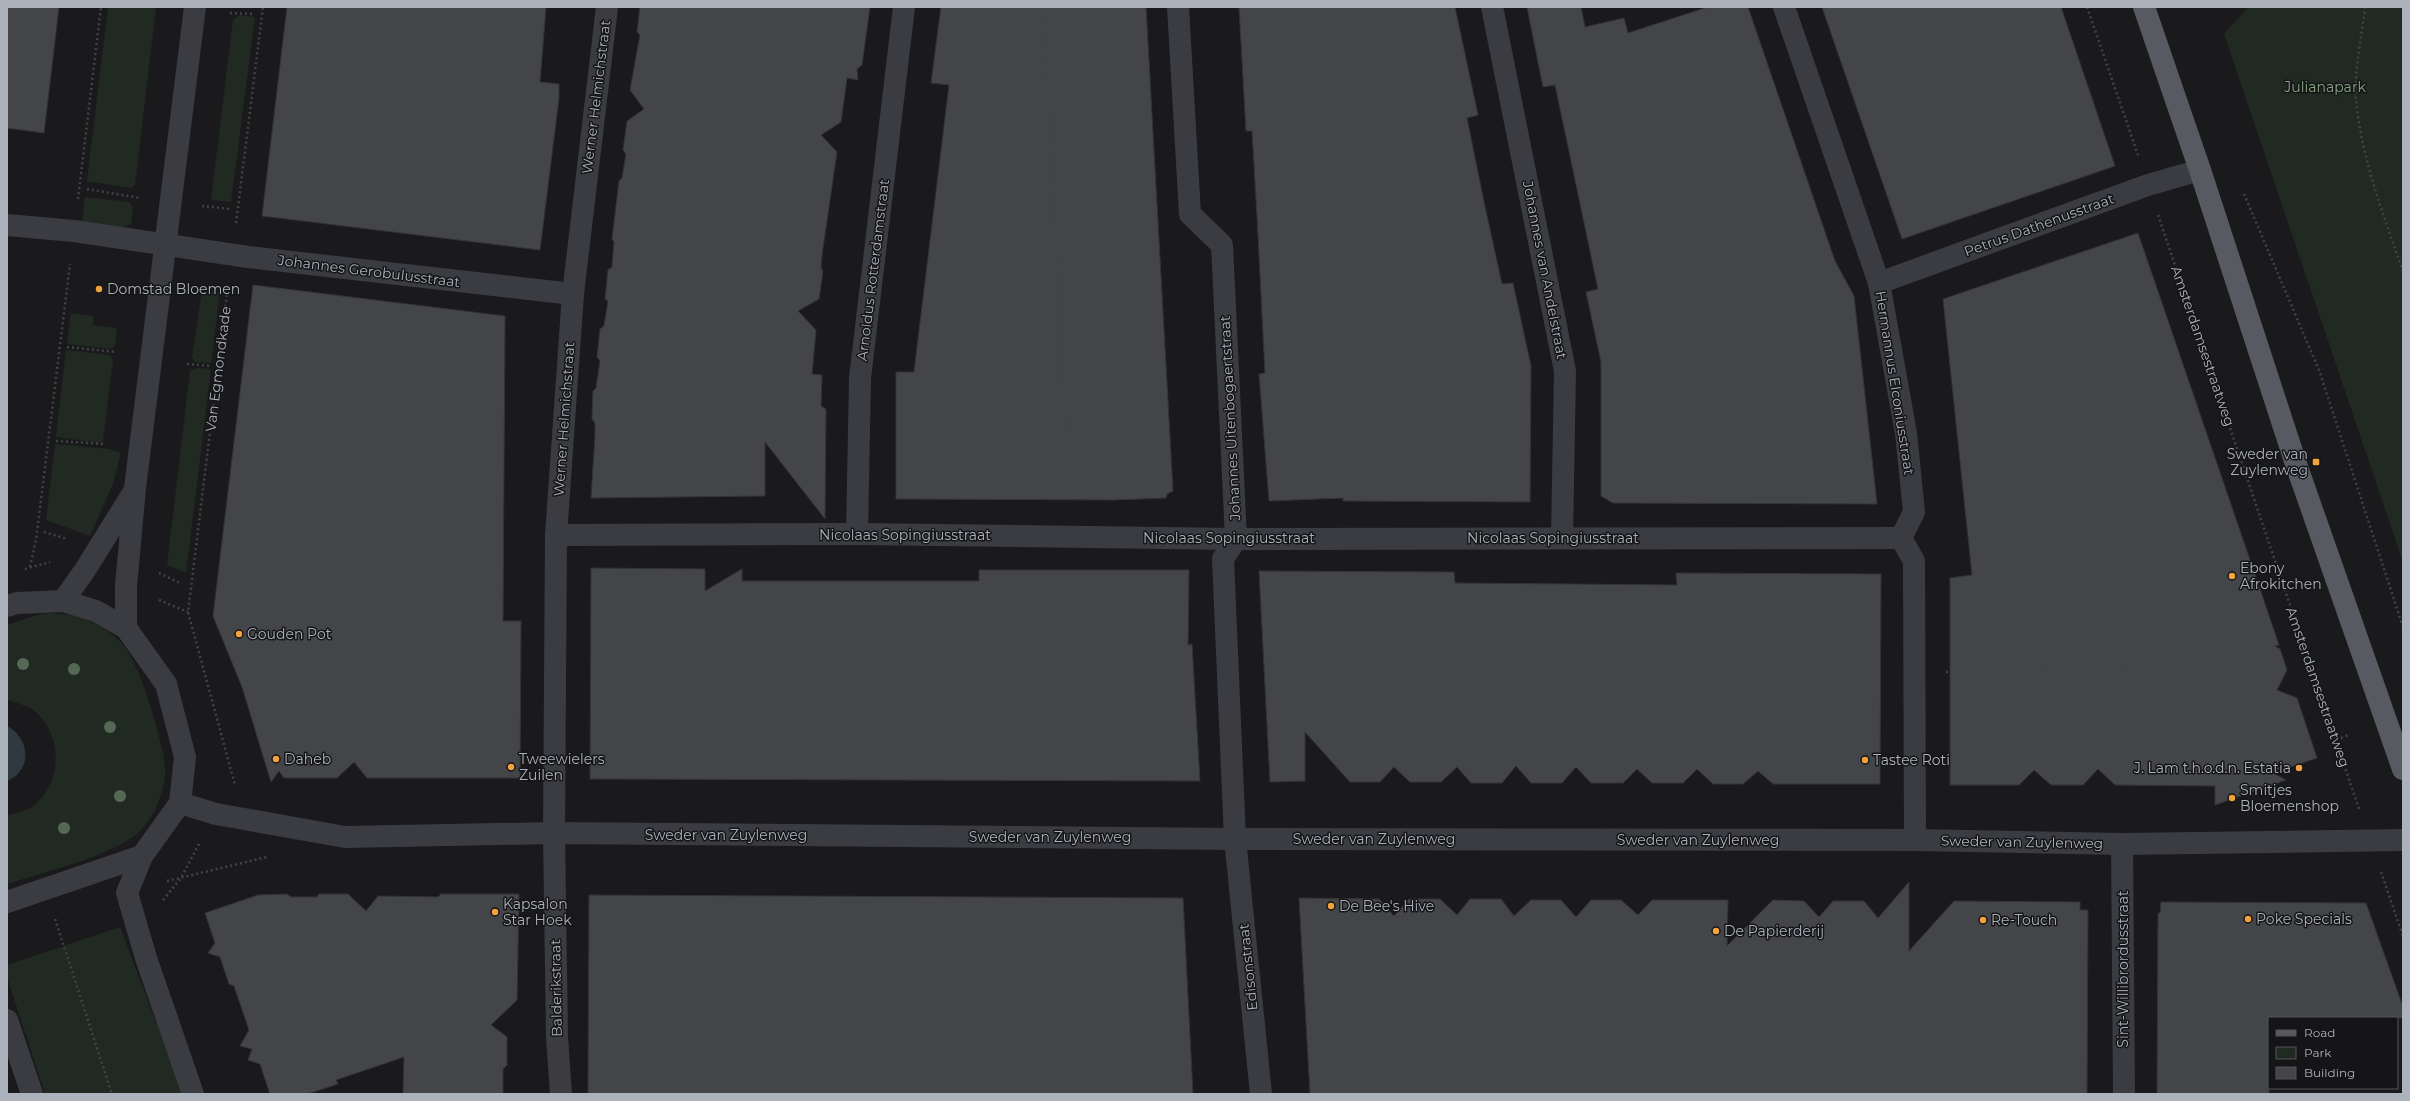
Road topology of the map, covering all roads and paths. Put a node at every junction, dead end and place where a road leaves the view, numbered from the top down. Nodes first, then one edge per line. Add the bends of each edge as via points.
1 (101, 7) edge
2 (195, 7) edge
3 (263, 7) edge
4 (606, 7) edge
5 (904, 7) edge
6 (1043, 7) edge
7 (1178, 7) edge
8 (1492, 7) edge
9 (1784, 7) edge
10 (2087, 7) edge
11 (2144, 7) edge
12 (2365, 7) edge
13 (230, 12) dead end
14 (255, 14) dead end
15 (2200, 170) junction
16 (2148, 185) junction
17 (87, 189) dead end
18 (2243, 192) dead end
19 (147, 199) dead end
20 (197, 206) dead end
21 (230, 209) dead end
22 (7, 225) edge
23 (74, 231) junction
24 (165, 245) junction
25 (232, 254) junction
26 (2403, 272) edge
27 (1879, 283) junction
28 (573, 294) junction
29 (67, 347) dead end
30 (116, 352) dead end
31 (187, 364) dead end
32 (211, 366) dead end
33 (1066, 433) dead end
34 (56, 441) dead end
35 (106, 444) dead end
36 (135, 488) junction
37 (857, 534) junction
38 (556, 535) junction
39 (1562, 537) junction
40 (1901, 538) junction
41 (1236, 539) junction
42 (30, 568) dead end
43 (154, 571) dead end
44 (182, 584) dead end
45 (63, 601) junction
46 (7, 606) edge
47 (188, 612) dead end
48 (2403, 627) edge
49 (126, 628) junction
50 (2130, 671) dead end
51 (1914, 672) junction
52 (2348, 735) dead end
53 (2341, 738) dead end
54 (2403, 769) edge
55 (180, 804) junction
56 (554, 834) junction
57 (1235, 839) junction
58 (1914, 840) junction
59 (2403, 840) edge
60 (2371, 842) junction
61 (2122, 844) junction
62 (142, 856) junction
63 (273, 856) dead end
64 (181, 878) dead end
65 (7, 902) edge
66 (55, 917) dead end
67 (2403, 936) edge
68 (7, 1020) edge
69 (32, 1094) edge
70 (112, 1094) edge
71 (192, 1094) edge
72 (561, 1094) edge
73 (1261, 1094) edge
74 (2124, 1094) edge

1 - 23 path
2 - 24 street
3 - 25 path, Van Egmondkade
4 - 28 street, Werner Helmichstraat
5 - 37 street, Arnoldus Rotterdamstraat via 860,378
6 - 33 path
7 - 41 street, Johannes Uitenbogaertstraat via 1190,214 1222,245
8 - 39 street, Johannes van Andelstraat via 1565,371
9 - 27 street, Hermannus Elconiusstraat
10 - 16 path, Amsterdamsestraatweg
11 - 15 main road
12 - 26 path via 2356,97 2360,128 2376,195
13 - 14 path
15 - 16 street, Petrus Dathenusstraat
15 - 54 main road via 2297,468
16 - 27 street, Petrus Dathenusstraat
16 - 60 path, Amsterdamsestraatweg
17 - 19 path
18 - 48 path via 2319,370
20 - 21 path
22 - 23 street, Johannes Gerobulusstraat
23 - 24 street, Johannes Gerobulusstraat
23 - 42 path via 37,531
24 - 25 street, Johannes Gerobulusstraat
24 - 36 street
25 - 28 street, Johannes Gerobulusstraat
25 - 47 path, Van Egmondkade
27 - 40 street, Hermannus Elconiusstraat via 1906,433 1914,512
28 - 38 street, Werner Helmichstraat
29 - 30 path
31 - 32 path
34 - 35 path
36 - 45 street
36 - 49 street via 126,586
37 - 38 street, Nicolaas Sopingiusstraat
37 - 41 street, Nicolaas Sopingiusstraat
38 - 56 street, Werner Helmichstraat
39 - 40 street, Nicolaas Sopingiusstraat
39 - 41 street, Nicolaas Sopingiusstraat
40 - 51 street via 1914,561
41 - 57 street, Johannes Uitenbogaertstraat via 1223,559
43 - 44 path
45 - 46 street via 17,603
45 - 49 street via 96,611
49 - 55 street via 166,684 185,757
50 - 51 path
51 - 58 street
52 - 53 path
55 - 56 street, Sweder van Zuylenweg via 216,814 344,837
55 - 62 street
56 - 57 street, Sweder van Zuylenweg
56 - 72 street, Balderikstraat via 557,1037
57 - 58 street, Sweder van Zuylenweg
57 - 73 street, Edisonstraat
58 - 61 street, Sweder van Zuylenweg
59 - 60 street, Sweder van Zuylenweg
60 - 61 street, Sweder van Zuylenweg
60 - 67 path, Amsterdamsestraatweg
61 - 74 street, Sint-Willibrordusstraat
62 - 65 street
62 - 71 street via 126,893
63 - 64 path
66 - 70 path
68 - 69 street

